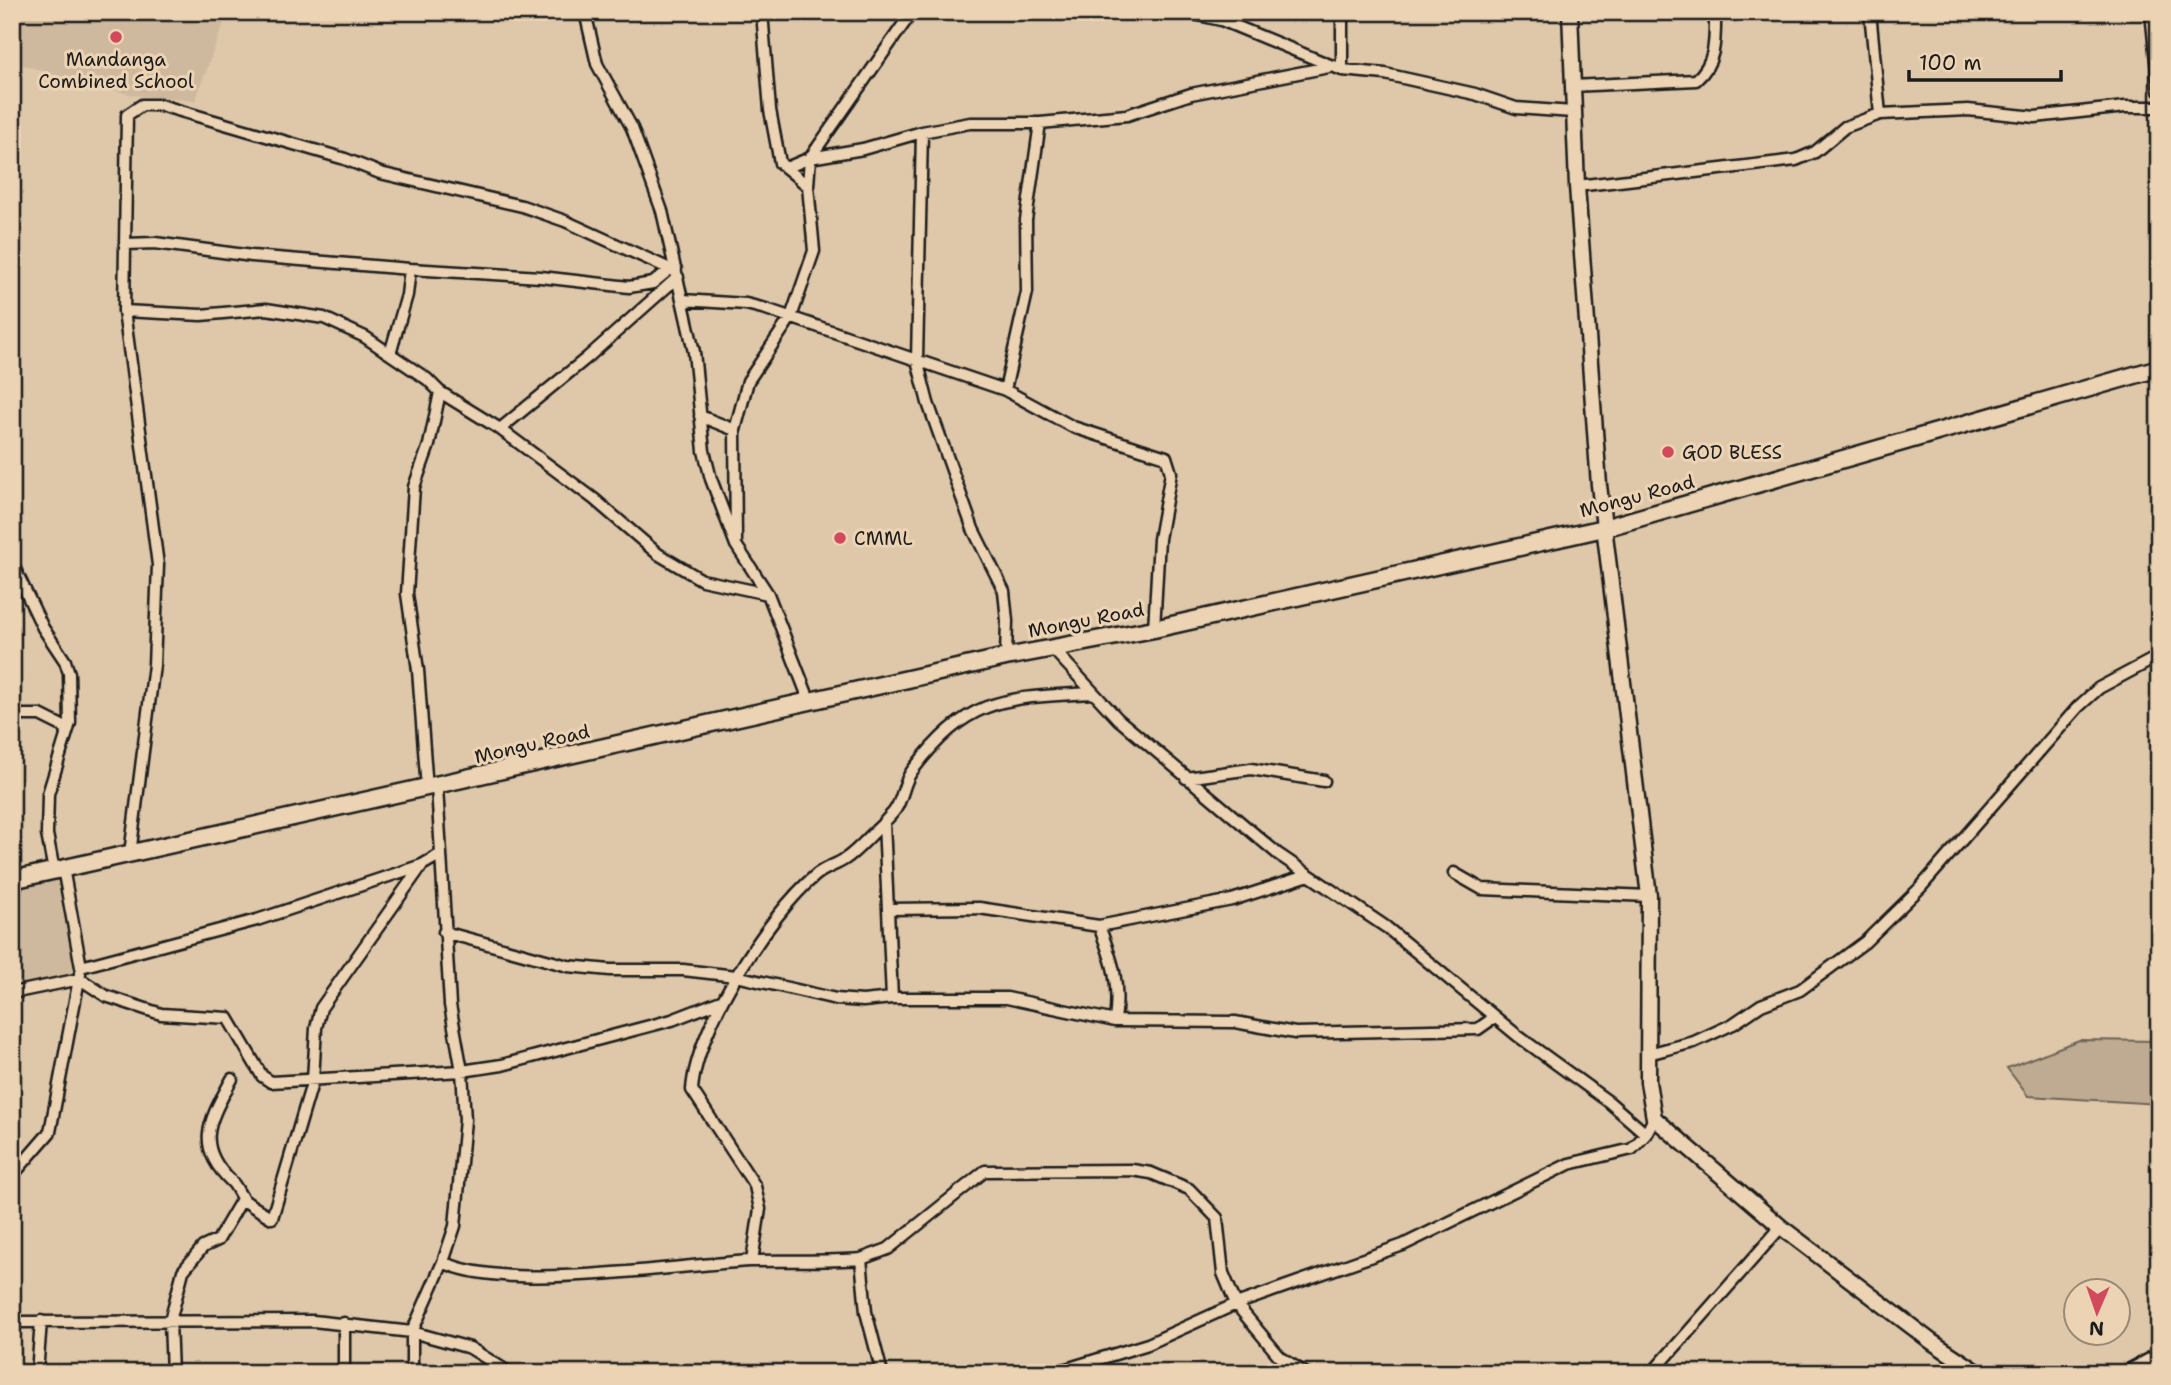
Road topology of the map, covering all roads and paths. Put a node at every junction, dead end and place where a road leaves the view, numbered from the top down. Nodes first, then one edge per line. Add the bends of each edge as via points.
1 (585, 12) edge
2 (762, 12) edge
3 (912, 12) edge
4 (1185, 12) edge
5 (1342, 12) edge
6 (1570, 12) edge
7 (1715, 12) edge
8 (1870, 12) edge
9 (2151, 12) edge
10 (1338, 68) junction
11 (1572, 86) junction
12 (2159, 91) edge
13 (2159, 107) edge
14 (1573, 112) junction
15 (1880, 114) junction
16 (1040, 123) junction
17 (922, 132) junction
18 (810, 158) junction
19 (786, 168) junction
20 (808, 186) junction
21 (1577, 186) junction
22 (126, 244) junction
23 (410, 269) junction
24 (675, 271) junction
25 (683, 300) junction
26 (124, 311) junction
27 (791, 317) junction
28 (390, 355) junction
29 (917, 360) junction
30 (2159, 368) edge
31 (1005, 390) junction
32 (440, 392) junction
33 (700, 416) junction
34 (499, 429) junction
35 (735, 430) junction
36 (1604, 528) junction
37 (736, 545) junction
38 (12, 563) edge
39 (17, 588) edge
40 (768, 594) junction
41 (1154, 629) junction
42 (1052, 648) junction
43 (2159, 656) edge
44 (1006, 657) junction
45 (1092, 692) junction
46 (810, 702) junction
47 (12, 715) edge
48 (68, 729) junction
49 (1186, 778) junction
50 (1324, 781) dead end
51 (432, 788) junction
52 (884, 822) junction
53 (130, 854) junction
54 (441, 854) junction
55 (422, 864) junction
56 (59, 870) junction
57 (1454, 873) dead end
58 (1309, 875) junction
59 (12, 880) edge
60 (1648, 896) junction
61 (888, 909) junction
62 (1099, 926) junction
63 (444, 932) junction
64 (80, 967) junction
65 (736, 976) junction
66 (80, 979) junction
67 (12, 993) edge
68 (892, 998) junction
69 (721, 1001) junction
70 (1495, 1017) junction
71 (1115, 1021) junction
72 (1648, 1054) junction
73 (462, 1071) junction
74 (232, 1079) dead end
75 (313, 1080) junction
76 (1654, 1118) junction
77 (1646, 1134) junction
78 (12, 1177) edge
79 (242, 1199) junction
80 (1781, 1227) junction
81 (861, 1259) junction
82 (752, 1261) junction
83 (443, 1262) junction
84 (1236, 1304) junction
85 (41, 1321) junction
86 (170, 1321) junction
87 (12, 1322) edge
88 (344, 1323) junction
89 (412, 1332) junction
90 (2159, 1355) edge
91 (37, 1373) edge
92 (172, 1373) edge
93 (344, 1373) edge
94 (412, 1373) edge
95 (510, 1373) edge
96 (882, 1373) edge
97 (1053, 1373) edge
98 (1306, 1373) edge
99 (1652, 1373) edge
100 (1979, 1373) edge
101 (2126, 1373) edge

1 - 24 street via 597,64 632,128 650,175
2 - 19 street via 770,110 780,163
3 - 18 street
4 - 10 street via 1221,20
5 - 10 street
6 - 11 main road
7 - 11 street via 1710,64 1696,80
8 - 15 street
9 - 12 street
10 - 14 street via 1475,94 1516,108
10 - 16 street via 1191,94 1127,115
11 - 14 main road
13 - 15 street via 2035,117 1968,110
14 - 21 main road
15 - 21 street via 1845,127 1815,152 1796,160
16 - 17 street via 970,123
16 - 31 street via 1026,220 1027,292
17 - 18 street
17 - 29 street
18 - 19 street
18 - 20 street
19 - 20 street
20 - 27 street via 814,251
21 - 36 main road
22 - 23 street via 155,243
22 - 24 street via 127,115 142,105 160,106 380,173 522,206
22 - 26 street
23 - 24 street via 629,287 653,283
23 - 28 street
24 - 25 street
24 - 34 street via 588,357
25 - 27 street via 746,303
25 - 33 street
26 - 28 street via 201,315 266,309 300,312 345,327
26 - 53 street via 158,565 155,665
27 - 29 street
27 - 35 street via 748,381
28 - 32 street
29 - 31 street
29 - 44 street via 974,528 1004,591
30 - 36 main road, Mongu Road
31 - 41 street via 1073,427 1166,457 1171,473 1155,573
32 - 34 street
32 - 51 street via 414,487 408,583
33 - 35 street
33 - 37 street via 711,479
34 - 40 street via 594,499 658,554 702,580
35 - 37 street
36 - 41 main road, Mongu Road
36 - 60 main road
37 - 40 street
38 - 39 street
39 - 48 street via 65,661 71,717
40 - 46 street
41 - 42 main road, Mongu Road
42 - 44 main road, Mongu Road
42 - 45 street
43 - 72 street via 2099,688 2078,707 1920,888 1865,942 1800,990 1761,1005 1694,1042
44 - 46 main road, Mongu Road
45 - 49 street
45 - 52 street via 1011,699 966,714 911,772 895,810
46 - 51 main road, Mongu Road
47 - 48 street via 40,715
48 - 56 street via 48,794 47,834
49 - 50 street via 1251,769
49 - 58 street
51 - 53 main road, Mongu Road
51 - 54 street
52 - 61 street
52 - 65 street via 846,859 817,874
53 - 56 main road, Mongu Road
54 - 55 street
54 - 63 street
55 - 64 street via 257,920
55 - 75 street via 321,1008
56 - 59 main road, Mongu Road
56 - 64 street
57 - 60 street via 1482,889
58 - 62 street via 1232,900
58 - 70 street via 1386,927
60 - 72 main road
61 - 62 street via 979,908
61 - 68 street
62 - 71 street via 1119,990
63 - 65 street via 568,966
63 - 73 street
64 - 66 street
65 - 68 street via 836,999
65 - 69 street
66 - 67 street
66 - 75 street via 106,996 161,1014 228,1018 266,1080
66 - 78 street via 50,1132
68 - 71 street via 1007,998
69 - 73 street via 672,1020 502,1065
69 - 82 street via 696,1057 692,1090 755,1186 760,1209
70 - 71 street via 1478,1029 1326,1033 1295,1033 1235,1022
70 - 77 street
72 - 76 main road via 1648,1093
73 - 75 street
73 - 83 street via 463,1157 455,1226
74 - 79 street via 209,1124 207,1146
75 - 79 street via 272,1218
76 - 77 street
76 - 80 main road
77 - 84 street via 1632,1149 1569,1164 1403,1245
79 - 86 street via 218,1240 202,1247 183,1271
80 - 99 street
80 - 100 main road
81 - 82 street
81 - 84 street via 888,1249 985,1171 1132,1170 1188,1189 1217,1218 1223,1273
81 - 96 street via 866,1312
82 - 83 street via 503,1275 471,1273
83 - 89 street
84 - 97 street via 1148,1344
84 - 98 street via 1280,1357
85 - 86 street
85 - 87 street
85 - 91 street
86 - 88 street
86 - 92 street
88 - 89 street
88 - 93 street
89 - 94 street
89 - 95 street via 470,1348
90 - 101 street

